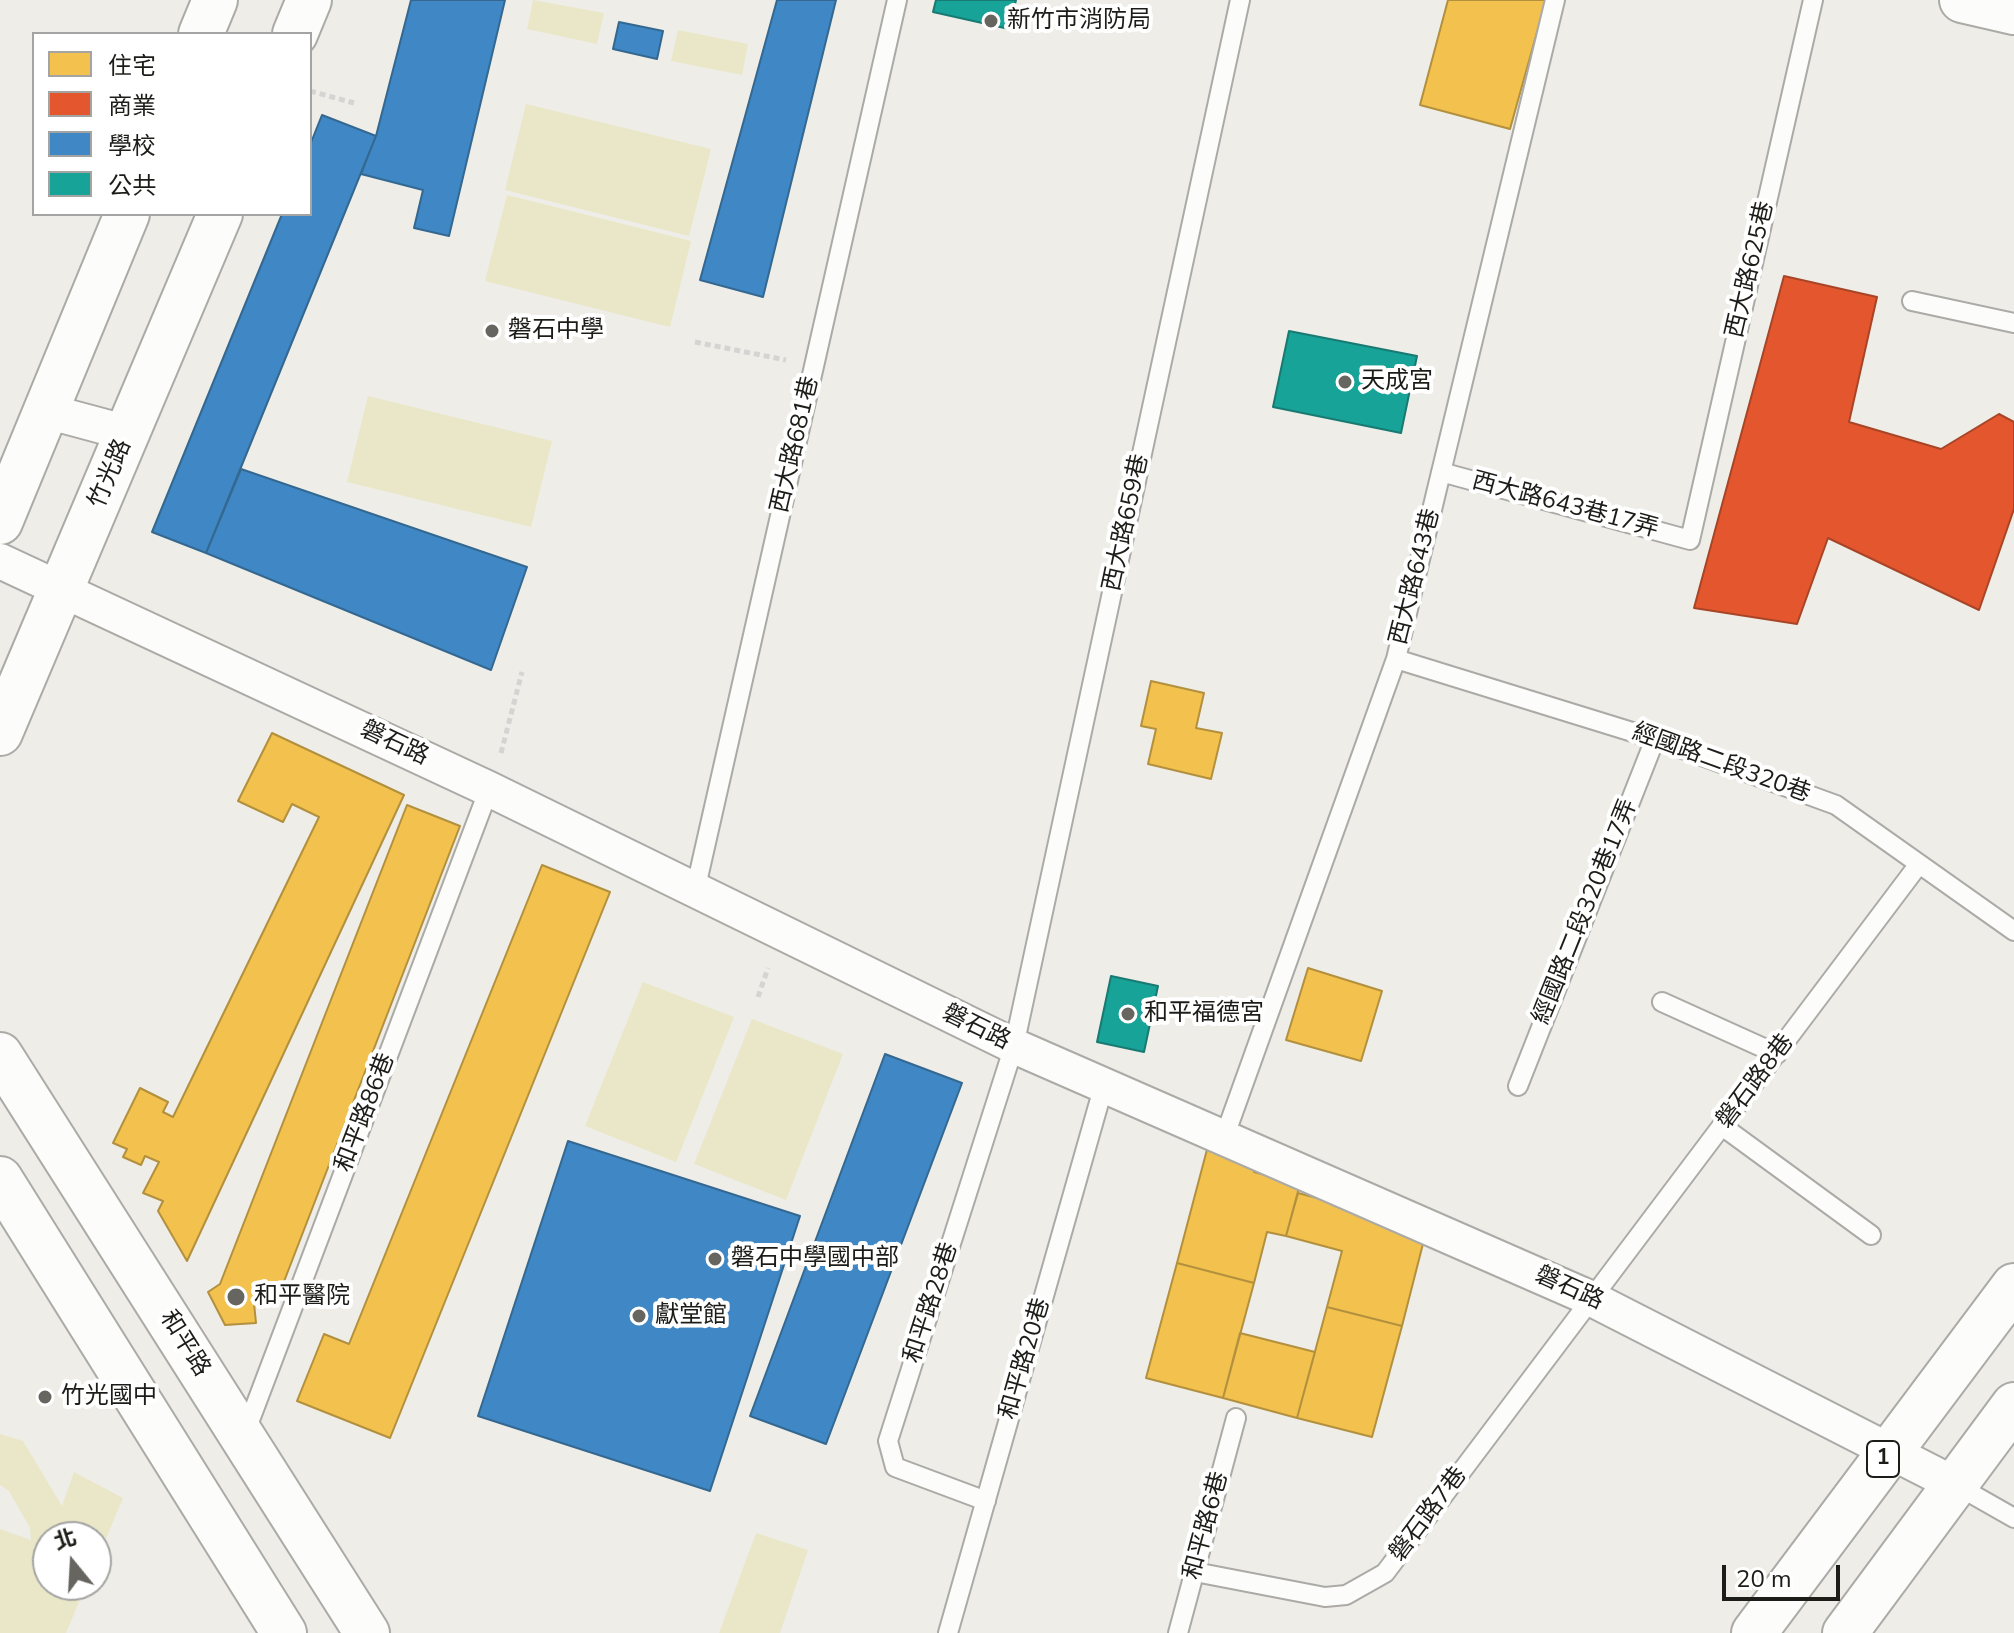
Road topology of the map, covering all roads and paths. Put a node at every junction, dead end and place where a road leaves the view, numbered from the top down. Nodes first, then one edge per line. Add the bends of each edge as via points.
1 (215, 0) edge
2 (309, 0) edge
3 (897, 0) edge
4 (1240, 0) edge
5 (1555, 0) edge
6 (1813, 0) edge
7 (1962, 0) edge
8 (2014, 12) edge
9 (202, 32) edge
10 (296, 32) edge
11 (312, 92) edge
12 (354, 103) dead end
13 (126, 216) edge
14 (219, 216) edge
15 (1912, 301) dead end
16 (2014, 323) edge
17 (695, 342) dead end
18 (814, 366) junction
19 (46, 411) junction
20 (128, 433) junction
21 (1441, 472) junction
22 (0, 522) edge
23 (1690, 540) joint
24 (0, 561) edge
25 (62, 588) junction
26 (1396, 659) junction
27 (522, 672) dead end
28 (0, 733) edge
29 (1655, 739) junction
30 (489, 789) junction
31 (1919, 864) junction
32 (695, 891) junction
33 (2014, 931) edge
34 (1662, 1002) dead end
35 (1014, 1046) junction
36 (1777, 1054) junction
37 (0, 1055) edge
38 (1104, 1085) junction
39 (1518, 1086) dead end
40 (1722, 1126) junction
41 (1224, 1138) junction
42 (0, 1179) edge
43 (1871, 1235) dead end
44 (2014, 1286) edge
45 (1592, 1299) junction
46 (2014, 1405) edge
47 (1236, 1418) dead end
48 (243, 1438) junction
49 (1890, 1449) junction
50 (1956, 1485) junction
51 (986, 1501) junction
52 (2014, 1518) edge
53 (1195, 1572) junction
54 (284, 1633) edge
55 (367, 1633) edge
56 (948, 1633) edge
57 (1178, 1633) edge
58 (1754, 1633) edge
59 (1845, 1633) edge

1 - 9 street
2 - 10 street
3 - 18 lane, 西大路681巷
4 - 35 lane, 西大路659巷
5 - 21 lane, 西大路643巷
6 - 23 lane, 西大路625巷
7 - 8 street
11 - 12 path
13 - 19 street
14 - 20 street, 竹光路
15 - 16 lane
17 - 18 path
18 - 32 lane, 西大路681巷
19 - 20 street
19 - 22 street
20 - 25 street, 竹光路
21 - 23 lane, 西大路643巷17弄
21 - 26 lane, 西大路643巷
24 - 25 street, 磐石路
25 - 28 street, 竹光路
25 - 30 street, 磐石路
26 - 29 lane, 經國路二段320巷
26 - 41 lane, 西大路643巷
27 - 30 path
29 - 31 lane, 經國路二段320巷 via 1836,805
29 - 39 lane, 經國路二段320巷17弄
30 - 32 street, 磐石路
30 - 48 lane, 和平路86巷
31 - 33 lane, 經國路二段320巷
31 - 36 lane, 磐石路8巷
32 - 35 street, 磐石路
34 - 36 lane
35 - 38 street, 磐石路
35 - 51 lane, 和平路28巷 via 888,1441 895,1467
36 - 40 lane, 磐石路8巷
37 - 48 street, 和平路
38 - 41 street, 磐石路
38 - 51 lane, 和平路20巷
40 - 43 lane
40 - 45 lane, 磐石路8巷
41 - 45 street, 磐石路
42 - 54 street
44 - 49 street, 1
45 - 49 street, 磐石路
45 - 53 lane, 磐石路7巷 via 1385,1573 1346,1595 1325,1597
46 - 50 street
47 - 53 lane, 和平路6巷
48 - 55 street, 和平路
49 - 50 street, 磐石路
49 - 58 street, 1
50 - 52 lane
50 - 59 street
51 - 56 lane, 和平路20巷
53 - 57 lane, 和平路6巷

